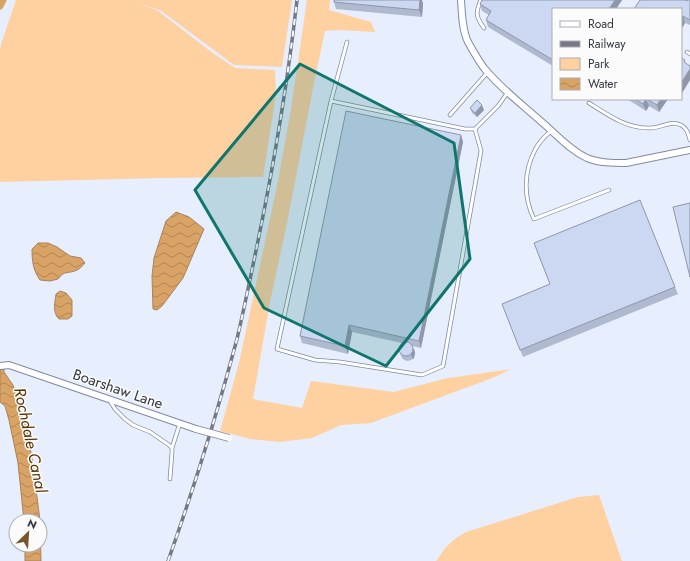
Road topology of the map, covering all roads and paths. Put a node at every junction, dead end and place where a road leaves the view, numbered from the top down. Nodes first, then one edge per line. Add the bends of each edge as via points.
1 (461, 0) edge
2 (481, 0) edge
3 (484, 28) dead end
4 (347, 42) dead end
5 (488, 72) junction
6 (508, 92) junction
7 (331, 101) junction
8 (589, 104) dead end
9 (450, 115) dead end
10 (475, 129) junction
11 (551, 130) junction
12 (690, 140) edge
13 (690, 150) edge
14 (610, 190) dead end
15 (3, 366) edge
16 (110, 400) junction
17 (180, 423) junction
18 (229, 438) dead end
19 (172, 448) junction
20 (170, 479) dead end

1 - 5 street via 467,40
2 - 3 lane via 476,16
4 - 7 lane
5 - 6 street
5 - 9 lane
6 - 10 lane
6 - 11 street
7 - 10 lane
7 - 10 lane via 277,349 315,360 422,375 443,366 481,151
8 - 12 lane via 633,127 654,128 672,123 681,125 688,131
11 - 13 street via 578,153 594,161 626,163
11 - 14 lane via 535,150 528,173 527,202 534,219
15 - 16 street, Boarshaw Lane via 9,365
16 - 17 street, Boarshaw Lane
16 - 19 lane via 125,419 150,432
17 - 18 street, Boarshaw Lane, bridge
17 - 19 lane
19 - 20 lane

